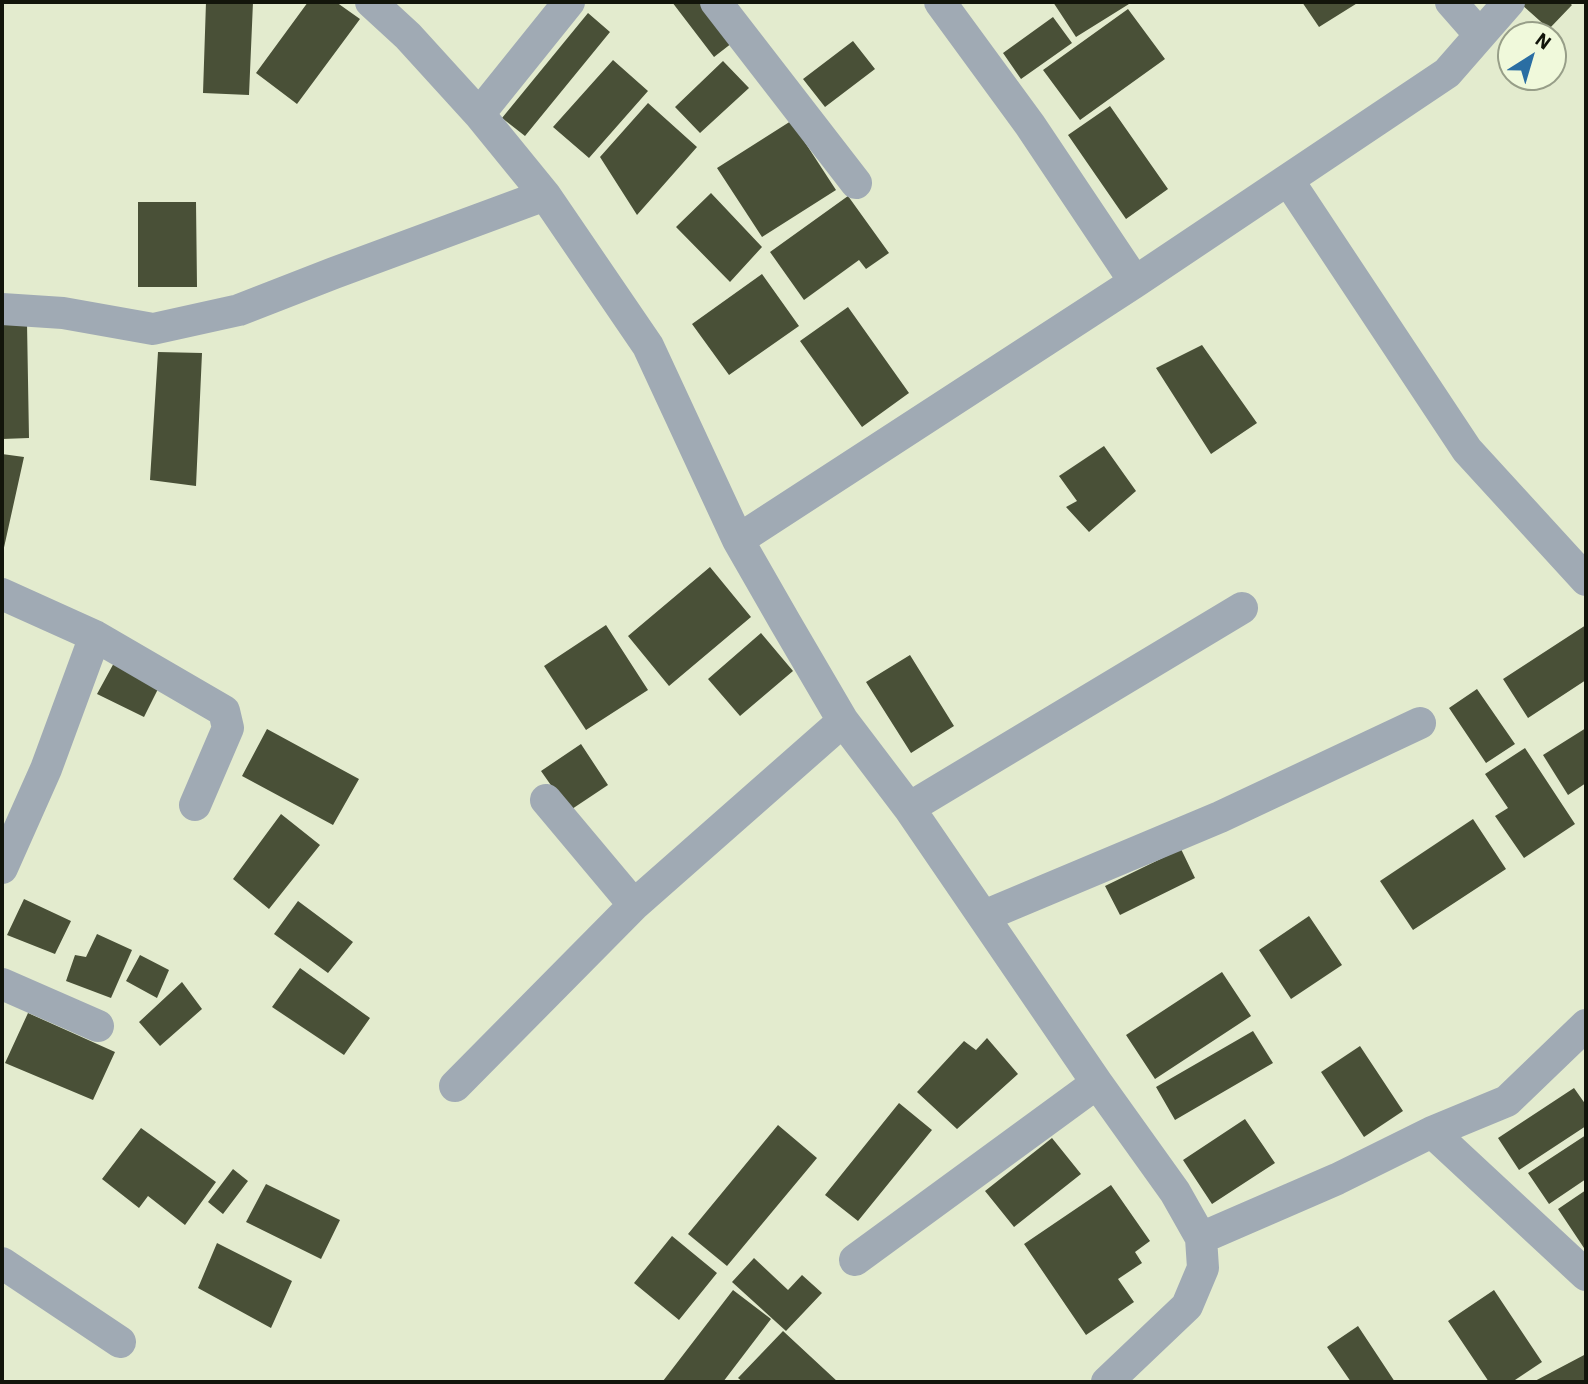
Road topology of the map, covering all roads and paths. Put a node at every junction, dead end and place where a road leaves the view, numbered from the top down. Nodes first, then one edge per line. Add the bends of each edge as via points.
1 (371, 2) edge
2 (569, 2) edge
3 (716, 2) edge
4 (940, 2) edge
5 (1451, 2) edge
6 (1509, 2) edge
7 (1480, 35) junction
8 (479, 114) junction
9 (1288, 180) junction
10 (856, 183) dead end
11 (545, 195) junction
12 (1135, 282) junction
13 (2, 309) edge
14 (738, 540) junction
15 (1586, 580) edge
16 (2, 594) edge
17 (1242, 608) dead end
18 (95, 636) junction
19 (843, 721) junction
20 (1420, 723) dead end
21 (545, 800) dead end
22 (195, 805) dead end
23 (909, 808) junction
24 (2, 868) edge
25 (634, 905) junction
26 (984, 916) junction
27 (2, 984) edge
28 (1586, 1025) edge
29 (98, 1026) dead end
30 (1097, 1083) junction
31 (455, 1086) dead end
32 (1432, 1132) junction
33 (1201, 1238) junction
34 (855, 1260) dead end
35 (2, 1264) edge
36 (1586, 1275) edge
37 (120, 1342) dead end
38 (1107, 1382) edge

1 - 8 street
2 - 8 street
3 - 10 street
4 - 12 street via 1030,125
5 - 7 street
6 - 7 street
7 - 9 street via 1447,73
8 - 11 street
9 - 12 street
9 - 15 street via 1467,450
11 - 13 street via 239,310 153,329 63,313
11 - 14 street via 648,346
12 - 14 street
14 - 19 street
16 - 18 street
17 - 23 street
18 - 22 street via 224,711 228,728
18 - 24 street via 46,769
19 - 23 street
19 - 25 street
20 - 26 street via 1220,817
21 - 25 street
23 - 26 street
25 - 31 street
26 - 30 street
27 - 29 street
28 - 32 street via 1507,1101
30 - 33 street via 1175,1192
30 - 34 street
32 - 33 street
32 - 36 street
33 - 38 street via 1203,1268 1187,1306
35 - 37 street

